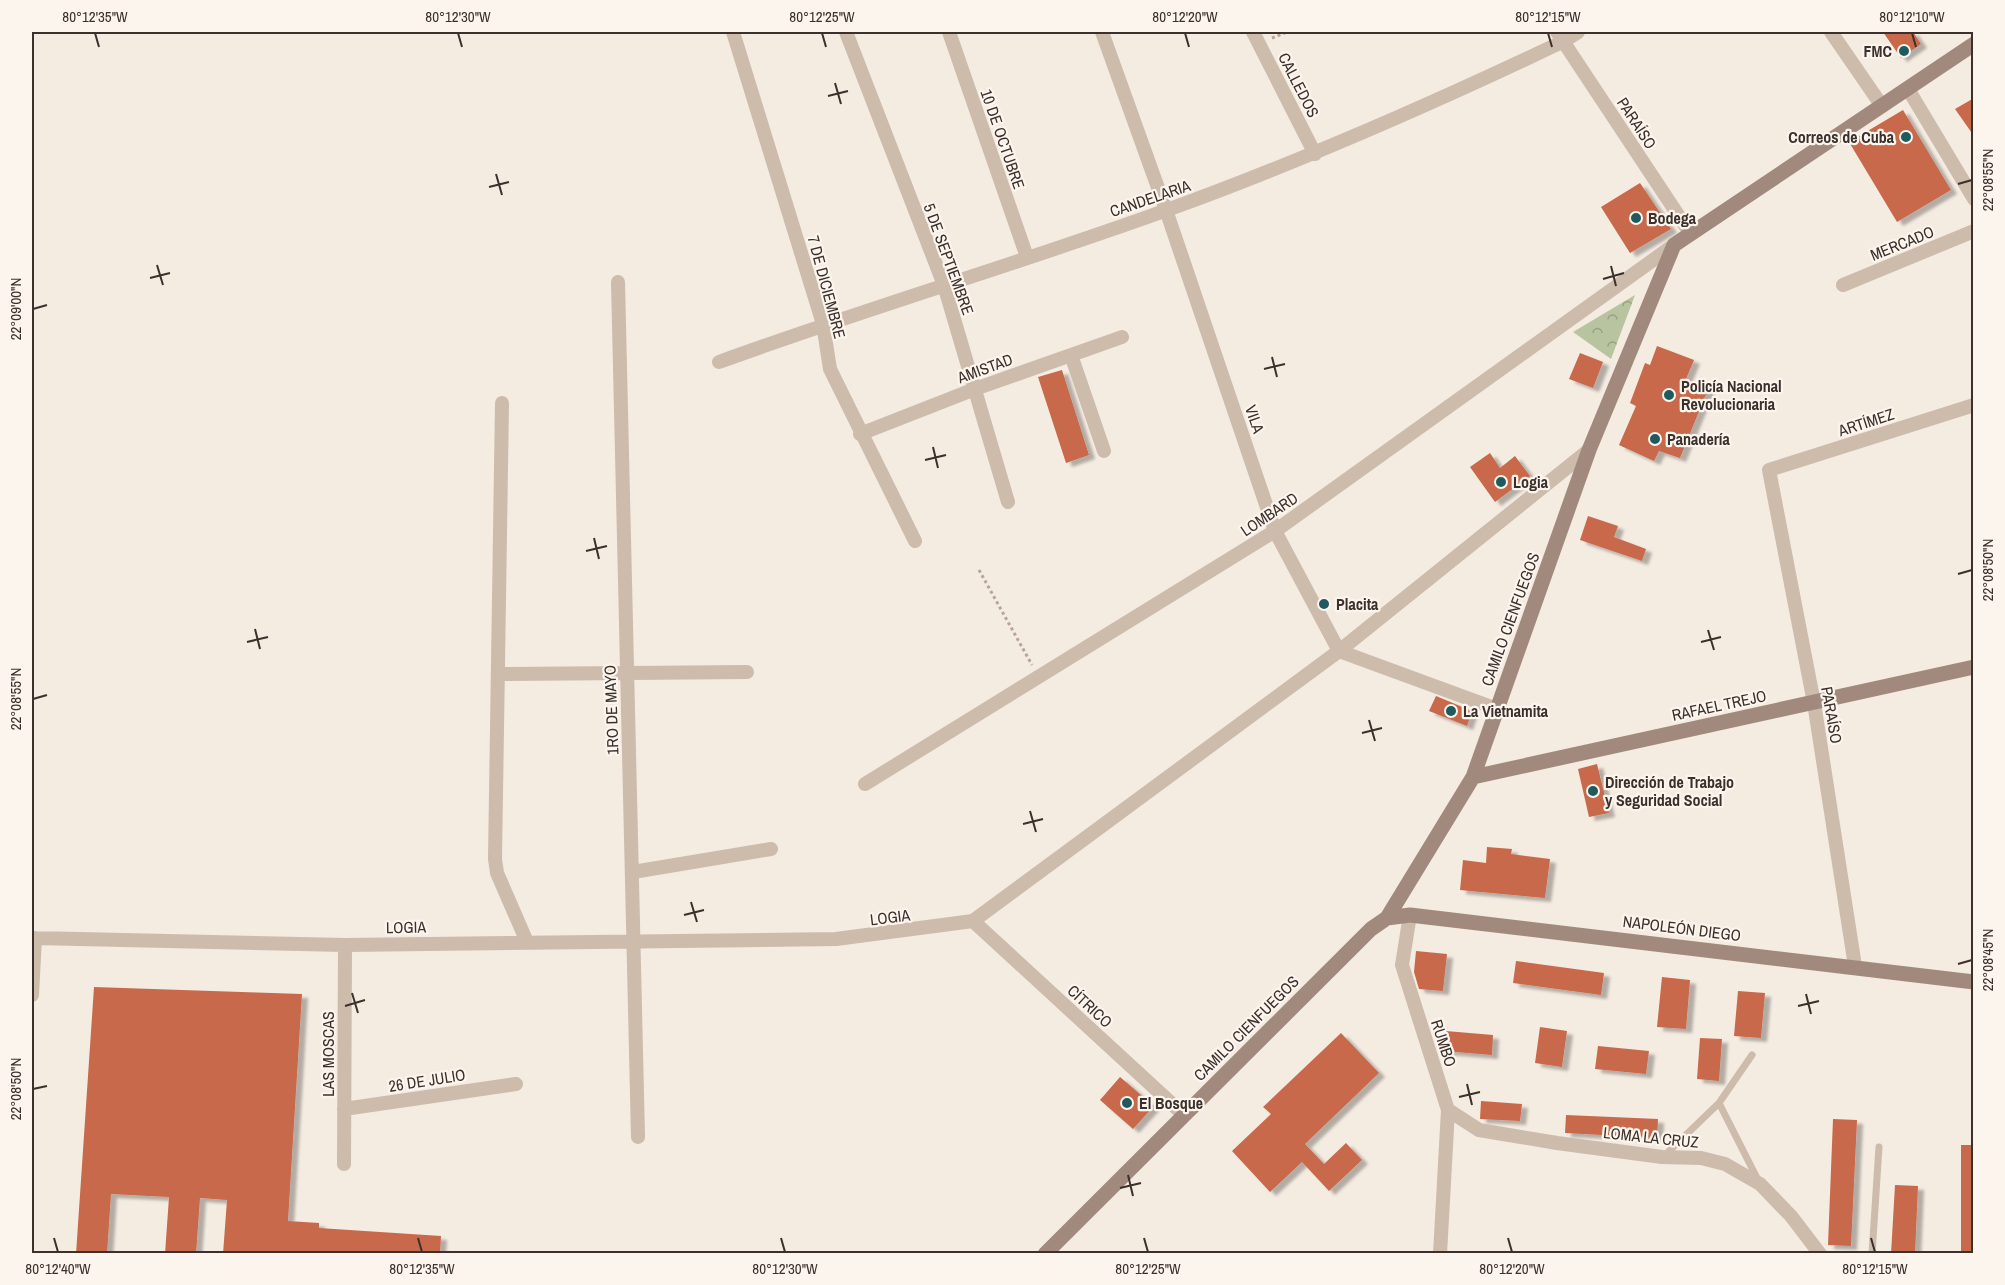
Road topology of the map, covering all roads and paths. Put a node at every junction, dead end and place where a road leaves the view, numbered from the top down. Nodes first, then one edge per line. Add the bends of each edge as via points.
1 (733, 32) edge
2 (846, 32) edge
3 (949, 32) edge
4 (1102, 32) edge
5 (1253, 32) edge
6 (1578, 32) edge
7 (1831, 32) edge
8 (1561, 36) edge
9 (1974, 44) edge
10 (1908, 89) junction
11 (1882, 106) junction
12 (1314, 153) junction
13 (1974, 199) edge
14 (1167, 210) junction
15 (1974, 231) edge
16 (1690, 233) junction
17 (1674, 245) junction
18 (1027, 257) junction
19 (618, 282) dead end
20 (944, 285) junction
21 (1843, 285) dead end
22 (823, 324) junction
23 (1122, 337) dead end
24 (1071, 355) junction
25 (719, 363) dead end
26 (975, 389) junction
27 (502, 403) dead end
28 (1974, 405) edge
29 (860, 434) junction
30 (1589, 450) junction
31 (1104, 451) dead end
32 (1769, 470) joint
33 (1008, 502) dead end
34 (1275, 531) junction
35 (915, 541) dead end
36 (979, 570) dead end
37 (1339, 651) junction
38 (1974, 667) edge
39 (626, 672) junction
40 (747, 672) dead end
41 (499, 674) junction
42 (1039, 677) junction
43 (1814, 703) junction
44 (1497, 709) junction
45 (1473, 777) junction
46 (865, 784) dead end
47 (771, 849) dead end
48 (633, 872) junction
49 (1410, 915) junction
50 (1387, 918) junction
51 (973, 921) junction
52 (33, 936) edge
53 (634, 940) junction
54 (527, 942) junction
55 (345, 945) junction
56 (1855, 966) junction
57 (1974, 982) edge
58 (32, 995) edge
59 (1752, 1054) dead end
60 (516, 1084) dead end
61 (1719, 1103) junction
62 (344, 1110) junction
63 (1448, 1110) junction
64 (1184, 1115) junction
65 (638, 1137) dead end
66 (1879, 1147) dead end
67 (1662, 1157) junction
68 (344, 1164) dead end
69 (1760, 1184) junction
70 (1045, 1254) edge
71 (1440, 1254) edge
72 (1820, 1254) edge
73 (1872, 1254) edge

1 - 22 street, 7 DE DICIEMBRE
2 - 20 street, 5 DE SEPTIEMBRE
3 - 18 street, 10 DE OCTUBRE
4 - 14 street, VILA
5 - 12 street, CALLEDOS
6 - 8 street, CANDELARIA
7 - 11 street
8 - 12 street, CANDELARIA via 1446,97
8 - 16 street, PARAÍSO
9 - 10 main road
10 - 11 main road
10 - 13 street
11 - 16 main road
12 - 14 street, CANDELARIA
14 - 18 street, CANDELARIA
14 - 34 street, VILA
15 - 21 street, MERCADO
16 - 17 main road
17 - 30 main road, CAMILO CIENFUEGOS
17 - 34 street, LOMBARD
18 - 20 street, CANDELARIA
19 - 39 street, 1RO DE MAYO
20 - 22 street, CANDELARIA
20 - 26 street, 5 DE SEPTIEMBRE
22 - 25 street, CANDELARIA
22 - 29 street, 7 DE DICIEMBRE via 830,369
23 - 24 street, AMISTAD
24 - 26 street, AMISTAD
24 - 31 street
26 - 29 street, AMISTAD
26 - 33 street, 5 DE SEPTIEMBRE
27 - 41 street
28 - 32 street, ARTÍMEZ
29 - 35 street, 7 DE DICIEMBRE
30 - 37 street, LOGIA
30 - 44 main road, CAMILO CIENFUEGOS
32 - 43 street, PARAÍSO
34 - 37 street, VILA
34 - 42 street, LOMBARD
36 - 42 path
37 - 44 street
37 - 51 street, LOGIA
38 - 43 main road, RAFAEL TREJO
39 - 40 street
39 - 41 street
39 - 48 street, 1RO DE MAYO
41 - 54 street via 495,859 497,873
42 - 46 street, LOMBARD
43 - 45 main road, RAFAEL TREJO
43 - 56 street, PARAÍSO
44 - 45 main road, CAMILO CIENFUEGOS
45 - 50 main road, CAMILO CIENFUEGOS
47 - 48 street
48 - 53 street, 1RO DE MAYO
49 - 50 main road, NAPOLEÓN DIEGO
49 - 56 main road, NAPOLEÓN DIEGO
49 - 63 street, RUMBO via 1402,965
50 - 64 main road, CAMILO CIENFUEGOS via 1371,929
51 - 53 street, LOGIA via 836,939
51 - 64 street, CÍTRICO
52 - 55 street, LOGIA
52 - 58 street
53 - 54 street, LOGIA
53 - 65 street, 1RO DE MAYO
54 - 55 street, LOGIA
55 - 62 street, LAS MOSCAS
56 - 57 main road, NAPOLEÓN DIEGO
59 - 61 lane
60 - 62 street, 26 DE JULIO
61 - 67 lane
61 - 69 lane
62 - 68 street, LAS MOSCAS
63 - 67 street, LOMA LA CRUZ via 1479,1130
63 - 71 street, RUMBO
64 - 70 main road, CAMILO CIENFUEGOS
66 - 73 lane
67 - 69 street, LOMA LA CRUZ via 1701,1158 1725,1164
69 - 72 street, LOMA LA CRUZ

